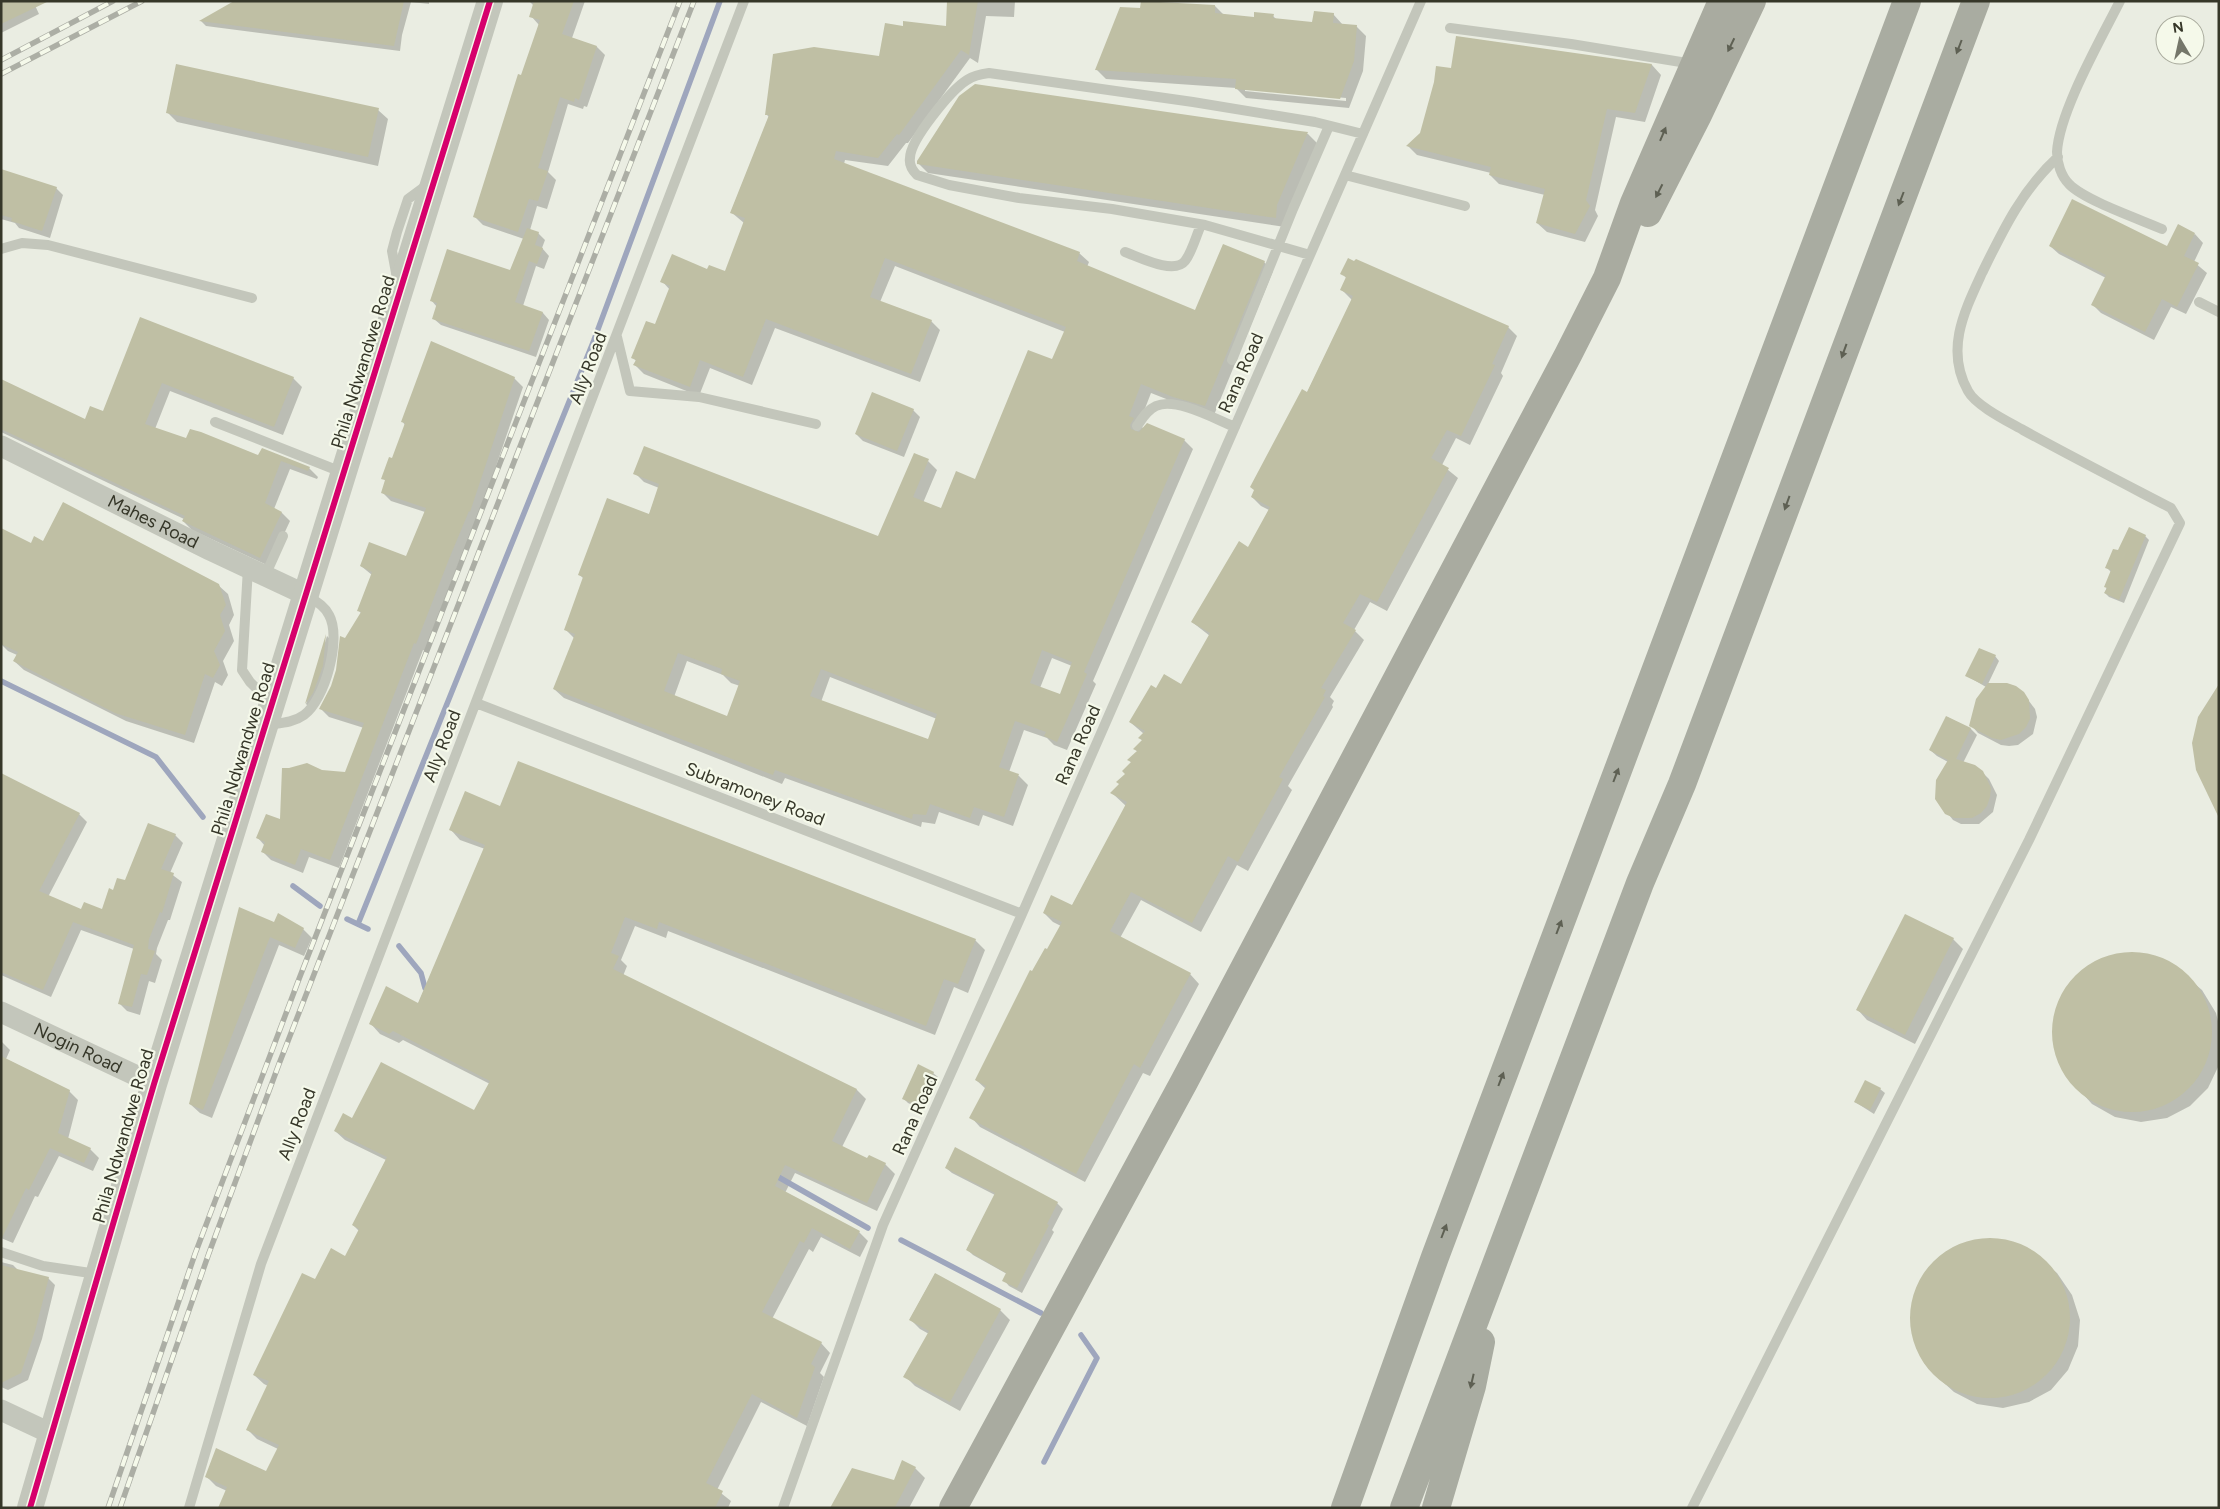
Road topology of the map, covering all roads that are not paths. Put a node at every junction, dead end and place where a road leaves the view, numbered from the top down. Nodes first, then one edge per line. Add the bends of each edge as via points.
1 (490, 1) edge
2 (744, 1) edge
3 (1421, 1) edge
4 (1712, 1) edge
5 (1722, 1) edge
6 (1752, 1) edge
7 (1907, 1) edge
8 (1976, 1) edge
9 (2120, 1) edge
10 (1450, 28) dead end
11 (1706, 36) junction
12 (1694, 64) junction
13 (1330, 126) junction
14 (1363, 134) junction
15 (2058, 157) junction
16 (1345, 175) junction
17 (1465, 206) dead end
18 (1202, 225) junction
19 (2162, 229) dead end
20 (1278, 245) junction
21 (1, 249) edge
22 (1125, 252) dead end
23 (1310, 255) junction
24 (1607, 278) junction
25 (252, 298) dead end
26 (2199, 302) dead end
27 (2219, 312) edge
28 (617, 337) junction
29 (1232, 360) dead end
30 (215, 422) dead end
31 (816, 424) dead end
32 (1137, 426) dead end
33 (1235, 427) junction
34 (1, 446) edge
35 (345, 473) junction
36 (282, 536) dead end
37 (256, 572) junction
38 (306, 595) junction
39 (476, 703) junction
40 (269, 715) junction
41 (1022, 914) junction
42 (1, 1012) edge
43 (154, 1084) junction
44 (1502, 1248) junction
45 (1, 1252) edge
46 (1435, 1257) junction
47 (98, 1274) junction
48 (1, 1410) edge
49 (52, 1434) junction
50 (30, 1508) edge
51 (189, 1508) edge
52 (783, 1508) edge
53 (953, 1508) edge
54 (1324, 1508) edge
55 (1345, 1508) edge
56 (1404, 1508) edge
57 (1436, 1508) edge
58 (1692, 1508) edge

1 - 35 street, Phila Ndwandwe Road
2 - 28 lane, Ally Road
3 - 14 lane, Rana Road
4 - 11 main road
5 - 11 main road
6 -> 24 main road via 1648,212
46 -> 7 highway
8 -> 44 highway via 1682,784 1640,883
9 - 15 lane via 2068,109
10 - 12 lane
11 - 12 main road
24 -> 12 main road via 1634,203
13 - 14 lane
13 - 18 lane via 1193,102 989,73 968,79 950,93 911,150 910,165 916,175 949,185
13 - 20 lane
14 - 16 lane, Rana Road
15 - 19 lane via 2064,178 2076,190
15 - 58 lane via 2033,182 2006,223 1964,314 1957,341 1960,369 1970,394 1994,414 2170,508 2180,523 2029,840
16 - 17 lane
16 - 23 lane, Rana Road
18 - 20 lane
18 - 22 lane via 1186,260 1177,267
20 - 23 lane
20 - 29 lane
21 - 25 lane via 22,243 48,245
23 - 33 lane, Rana Road
24 - 53 main road via 1184,1082
26 - 27 lane
28 - 31 lane via 630,391 699,397
28 - 39 lane, Ally Road
30 - 35 lane
32 - 33 lane via 1155,406 1166,403
33 - 41 lane, Rana Road
34 - 37 street, Mahes Road
35 - 38 street, Phila Ndwandwe Road
36 - 37 lane
37 - 38 street, Mahes Road
37 - 40 lane via 242,670
38 - 40 street, Phila Ndwandwe Road
38 - 40 lane via 322,606 333,626 328,669 318,696 305,714 288,723
39 - 41 lane, Subramoney Road
39 - 51 lane, Ally Road via 262,1264
40 - 43 street, Phila Ndwandwe Road
41 - 52 lane, Rana Road via 883,1225
42 - 43 street, Nogin Road
43 - 47 street, Phila Ndwandwe Road
44 - 56 highway
44 -> 57 highway via 1472,1386
45 - 47 lane via 43,1266
46 - 54 highway
46 - 55 highway
47 - 49 street, Phila Ndwandwe Road
48 - 49 street
49 - 50 street, Phila Ndwandwe Road

